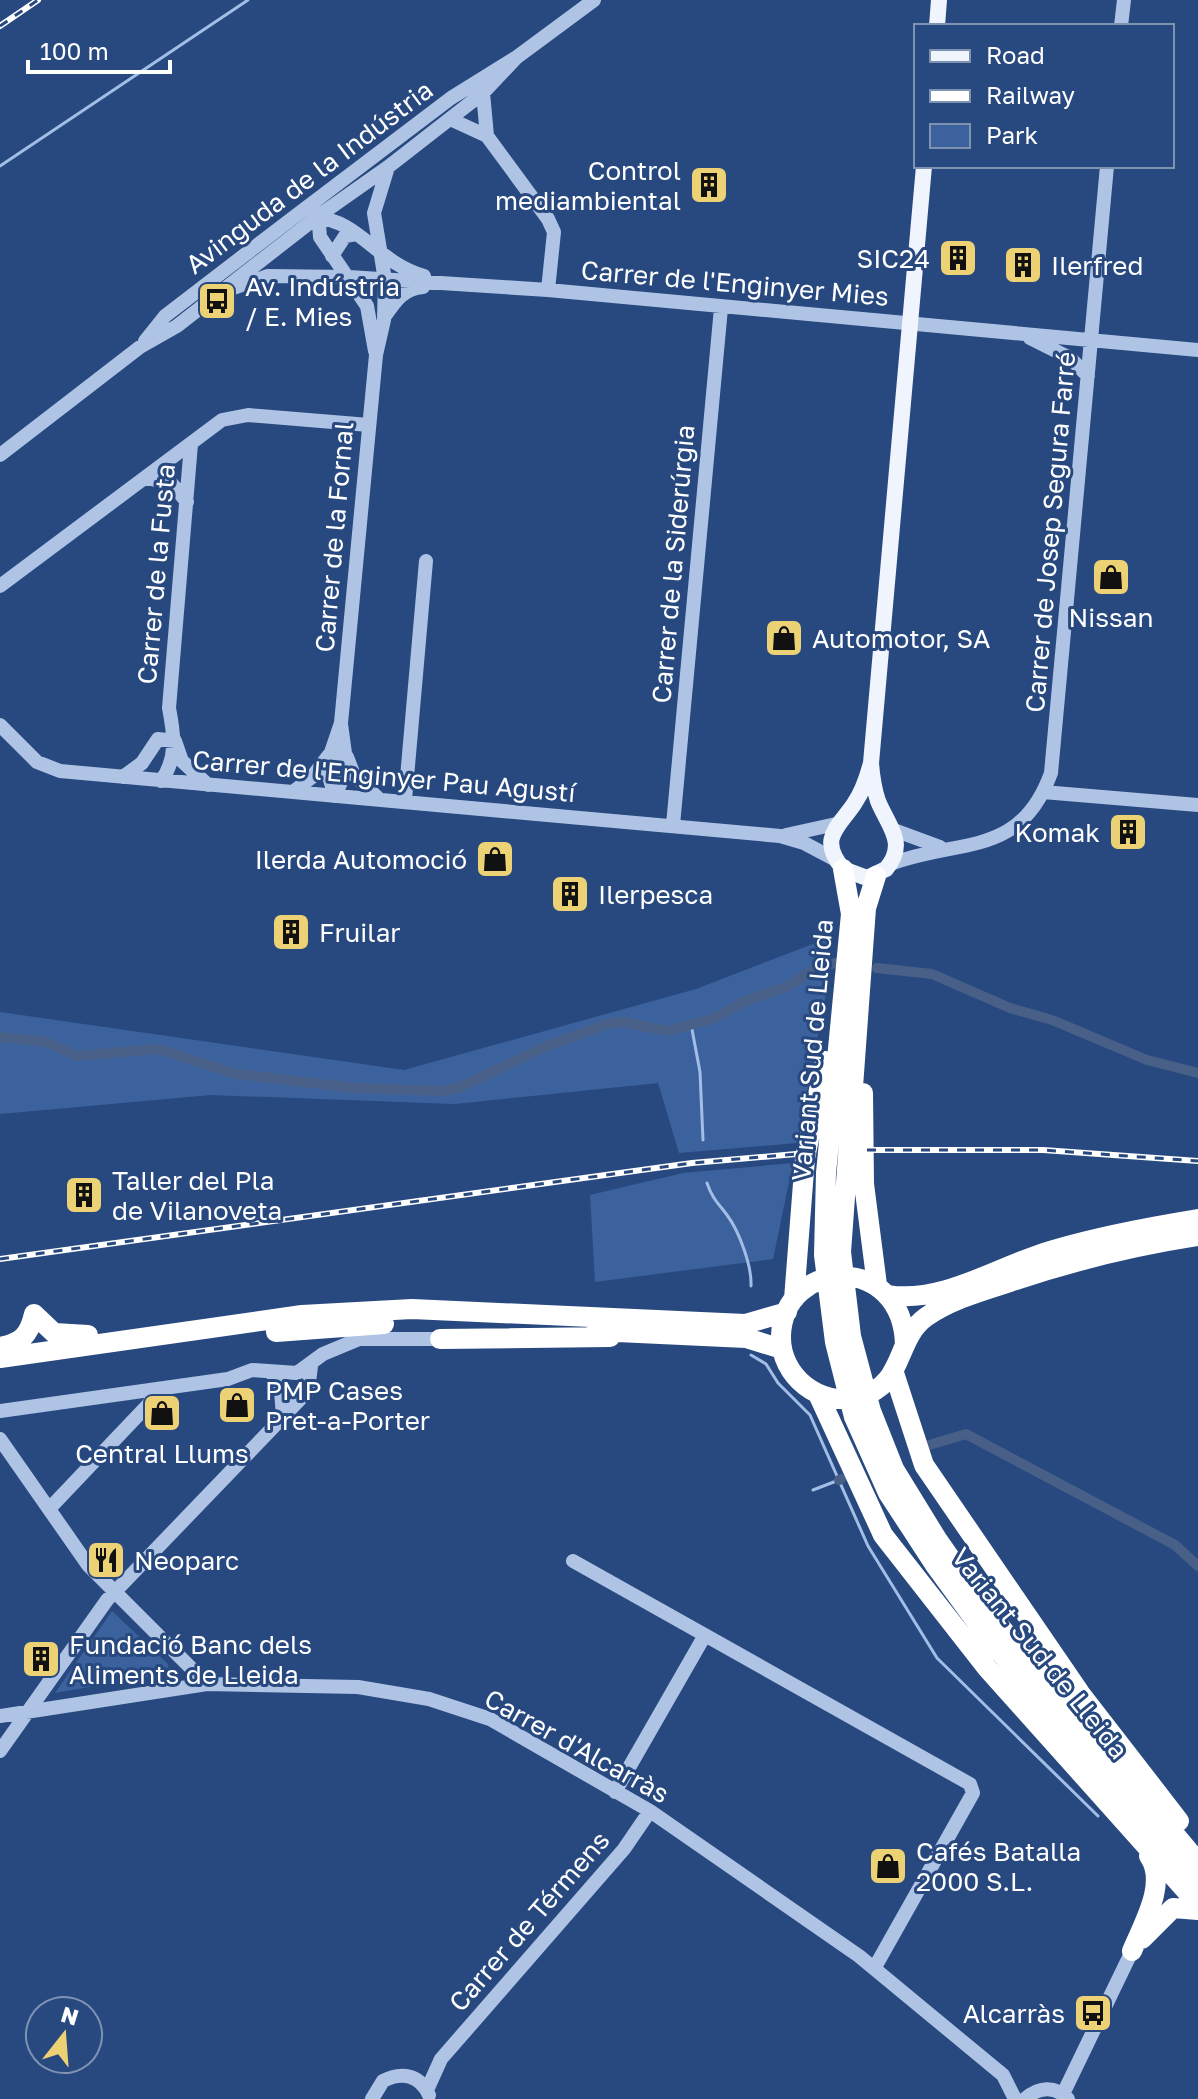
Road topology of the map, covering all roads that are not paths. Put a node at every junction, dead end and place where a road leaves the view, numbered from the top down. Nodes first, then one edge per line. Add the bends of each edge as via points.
1 (594, 0) edge
2 (939, 0) edge
3 (1124, 0) edge
4 (937, 24) edge
5 (1121, 24) edge
6 (517, 57) junction
7 (483, 93) junction
8 (450, 119) junction
9 (487, 136) junction
10 (388, 167) junction
11 (924, 168) edge
12 (1107, 168) edge
13 (322, 196) junction
14 (294, 217) junction
15 (317, 217) junction
16 (357, 234) junction
17 (332, 256) junction
18 (383, 257) junction
19 (349, 277) junction
20 (385, 280) junction
21 (447, 283) junction
22 (548, 290) junction
23 (224, 291) junction
24 (721, 308) junction
25 (368, 315) junction
26 (384, 316) junction
27 (1018, 333) junction
28 (1090, 340) junction
29 (140, 347) junction
30 (1198, 350) edge
31 (376, 355) junction
32 (1088, 376) junction
33 (369, 425) junction
34 (191, 444) junction
35 (0, 455) edge
36 (147, 478) junction
37 (187, 502) junction
38 (426, 561) dead end
39 (0, 586) edge
40 (169, 708) junction
41 (341, 723) junction
42 (0, 725) edge
43 (158, 739) junction
44 (175, 741) junction
45 (329, 755) junction
46 (347, 757) junction
47 (871, 763) junction
48 (123, 777) junction
49 (161, 781) junction
50 (208, 785) junction
51 (293, 792) junction
52 (1043, 792) junction
53 (335, 796) junction
54 (378, 798) junction
55 (405, 800) junction
56 (1198, 805) edge
57 (841, 820) junction
58 (673, 825) junction
59 (891, 825) junction
60 (780, 836) junction
61 (956, 850) junction
62 (839, 865) junction
63 (884, 870) junction
64 (854, 972) junction
65 (1198, 1219) edge
66 (1198, 1236) edge
67 (833, 1254) junction
68 (883, 1290) junction
69 (790, 1305) junction
70 (662, 1336) junction
71 (144, 1337) junction
72 (440, 1339) joint
73 (905, 1345) junction
74 (0, 1347) edge
75 (782, 1349) junction
76 (0, 1358) edge
77 (311, 1366) junction
78 (0, 1369) edge
79 (271, 1372) junction
80 (894, 1373) junction
81 (163, 1389) junction
82 (818, 1394) junction
83 (0, 1411) edge
84 (863, 1414) junction
85 (283, 1416) junction
86 (0, 1439) edge
87 (49, 1509) junction
88 (573, 1561) dead end
89 (113, 1593) junction
90 (705, 1635) junction
91 (207, 1684) junction
92 (29, 1711) junction
93 (0, 1716) edge
94 (0, 1751) edge
95 (615, 1792) junction
96 (650, 1811) junction
97 (1126, 1823) junction
98 (1198, 1846) edge
99 (1198, 1862) edge
100 (1198, 1886) edge
101 (1198, 1907) edge
102 (1132, 1951) junction
103 (875, 1967) junction
104 (441, 2059) junction
105 (1003, 2075) junction
106 (410, 2076) junction
107 (1038, 2089) junction
108 (429, 2094) edge
109 (1065, 2096) edge
110 (372, 2099) edge
111 (1015, 2099) edge
112 (1025, 2099) edge

1 - 6 street, Avinguda de la Indústria
2 - 4 main road
3 - 5 street
6 - 7 street, Avinguda de la Indústria
6 - 13 street, Avinguda de la Indústria via 451,98
7 - 8 street, Avinguda de la Indústria
7 - 9 street
8 - 9 street
8 - 10 street, Avinguda de la Indústria
9 - 22 street via 554,232
10 - 15 street, Avinguda de la Indústria
10 - 18 street, Carrer de la Fornal via 374,213
11 - 47 main road
12 - 28 street, Carrer de Josep Segura Farré
13 - 14 street, Avinguda de la Indústria
13 - 15 street
14 - 15 street, Carrer de l'Enginyer Mies
14 - 29 street, Avinguda de la Indústria via 165,316
15 - 16 street, Carrer de l'Enginyer Mies via 333,219
15 - 17 street, Carrer de la Fornal via 320,237
15 - 23 street, Avinguda de la Indústria
16 - 17 street via 345,236
16 - 18 street, Carrer de l'Enginyer Mies
17 - 19 street, Carrer de la Fornal
18 - 20 street, Carrer de la Fornal
18 - 21 street, Carrer de l'Enginyer Mies via 405,271
19 - 20 street, Carrer de l'Enginyer Mies
19 - 23 street, Carrer de l'Enginyer Mies via 268,276
19 - 25 street, Carrer de la Fornal
20 - 21 street, Carrer de l'Enginyer Mies
20 - 26 street, Carrer de la Fornal
21 - 22 street, Carrer de l'Enginyer Mies
21 - 26 street via 409,289
22 - 24 street, Carrer de l'Enginyer Mies
23 - 29 street, Avinguda de la Indústria
24 - 27 street, Carrer de l'Enginyer Mies
24 - 58 street, Carrer de la Siderúrgia
25 - 26 street
25 - 31 street, Carrer de la Fornal
26 - 31 street, Carrer de la Fornal
27 - 28 street, Carrer de l'Enginyer Mies
27 - 32 street, Carrer de l'Enginyer Mies via 1057,350
28 - 30 street, Carrer de l'Enginyer Mies
28 - 32 street, Carrer de Josep Segura Farré
29 - 35 street, Avinguda de la Indústria
31 - 33 street, Carrer de la Fornal
32 - 52 street, Carrer de Josep Segura Farré via 1055,754
33 - 34 street via 235,416
33 - 41 street, Carrer de la Fornal
34 - 36 street
34 - 37 street, Carrer de la Fusta
36 - 37 street via 172,484
36 - 39 street
37 - 40 street, Carrer de la Fusta
38 - 55 street
40 - 43 street, Carrer de la Fusta
40 - 44 street, Carrer de la Fusta
41 - 45 street, Carrer de la Fornal
41 - 46 street, Carrer de la Fornal
42 - 48 street, Carrer de l'Enginyer Pau Agustí via 37,762 60,771
43 - 44 street
43 - 48 street, Carrer de la Fusta via 142,763
43 - 49 street, Carrer de la Fusta via 155,758
44 - 49 street, Carrer de la Fusta
44 - 50 street, Carrer de la Fusta via 182,761
45 - 46 street
45 - 51 street, Carrer de la Fornal
45 - 53 street, Carrer de la Fornal via 325,772
46 - 53 street, Carrer de la Fornal
46 - 54 street, Carrer de la Fornal via 354,775
47 - 57 main road via 863,789
47 - 59 main road via 876,794
48 - 49 street, Carrer de l'Enginyer Pau Agustí
49 - 50 street, Carrer de l'Enginyer Pau Agustí
50 - 51 street, Carrer de l'Enginyer Pau Agustí
51 - 53 street, Carrer de l'Enginyer Pau Agustí
52 - 56 street
52 - 61 street, Carrer de Josep Segura Farré via 1006,831
53 - 54 street, Carrer de l'Enginyer Pau Agustí
54 - 55 street, Carrer de l'Enginyer Pau Agustí
55 - 58 street, Carrer de l'Enginyer Pau Agustí
57 - 59 main road via 866,811
57 - 60 street, Carrer de l'Enginyer Pau Agustí
57 - 62 main road via 831,845
58 - 60 street, Carrer de l'Enginyer Pau Agustí
59 - 61 street via 923,843
59 - 63 main road via 897,844
60 - 62 street, Carrer de l'Enginyer Pau Agustí via 804,843
61 - 63 street, Carrer de Josep Segura Farré via 922,853
62 - 63 main road via 858,877
62 - 64 highway, Variant Sud de Lleida via 851,900
63 - 64 highway, Variant Sud de Lleida via 867,897
64 - 67 highway, Variant Sud de Lleida via 846,1160
64 - 67 highway, Variant Sud de Lleida via 826,1173
64 - 68 highway via 864,1184
64 - 69 highway via 805,1158
65 - 68 highway via 1054,1249 935,1295 907,1298
66 - 73 highway via 1099,1255 976,1293 927,1316
67 - 84 highway, Variant Sud de Lleida via 836,1296
68 - 69 highway via 856,1277 833,1276 812,1284
68 - 73 highway via 905,1327
69 - 71 highway via 745,1324 352,1311
69 - 75 highway
70 - 72 highway
70 - 75 highway via 746,1338
70 - 78 highway via 371,1324
71 - 74 highway via 115,1332 64,1336 47,1330 34,1314 27,1335
71 - 76 highway
72 - 77 street via 359,1339 323,1354
73 - 80 highway
75 - 82 highway via 794,1376
77 - 79 street via 297,1373
77 - 85 street via 308,1391
79 - 81 street via 252,1370
79 - 85 street via 281,1391
80 - 82 highway via 860,1397
80 - 98 highway via 924,1465 1080,1693
81 - 83 street
81 - 87 street
82 - 97 highway via 883,1535 987,1668
84 - 99 highway, Variant Sud de Lleida via 937,1539 988,1612
84 - 100 highway, Variant Sud de Lleida via 888,1493 944,1577 989,1639
85 - 89 street
86 - 87 street
87 - 89 street
88 - 90 street
89 - 91 street
89 - 92 street
90 - 95 street
90 - 103 street via 973,1788
91 - 92 street, Carrer d'Alcarràs
91 - 95 street, Carrer d'Alcarràs via 358,1687 429,1699 490,1719
92 - 93 street, Carrer d'Alcarràs
92 - 94 street
95 - 96 street, Carrer d'Alcarràs
96 - 103 street, Carrer d'Alcarràs
96 - 104 street, Carrer de Térmens via 624,1849
97 - 101 highway
97 - 102 highway via 1155,1865 1157,1883
101 - 102 highway via 1173,1908
102 - 109 street
103 - 105 street, Carrer d'Alcarràs
104 - 106 street, Carrer de Térmens
104 - 108 street, Carrer de Térmens
105 - 107 street, Carrer d'Alcarràs
105 - 111 street, Carrer d'Alcarràs
106 - 108 street
106 - 110 street, Carrer de Térmens via 383,2081
107 - 109 street, Carrer d'Alcarràs
107 - 112 street

